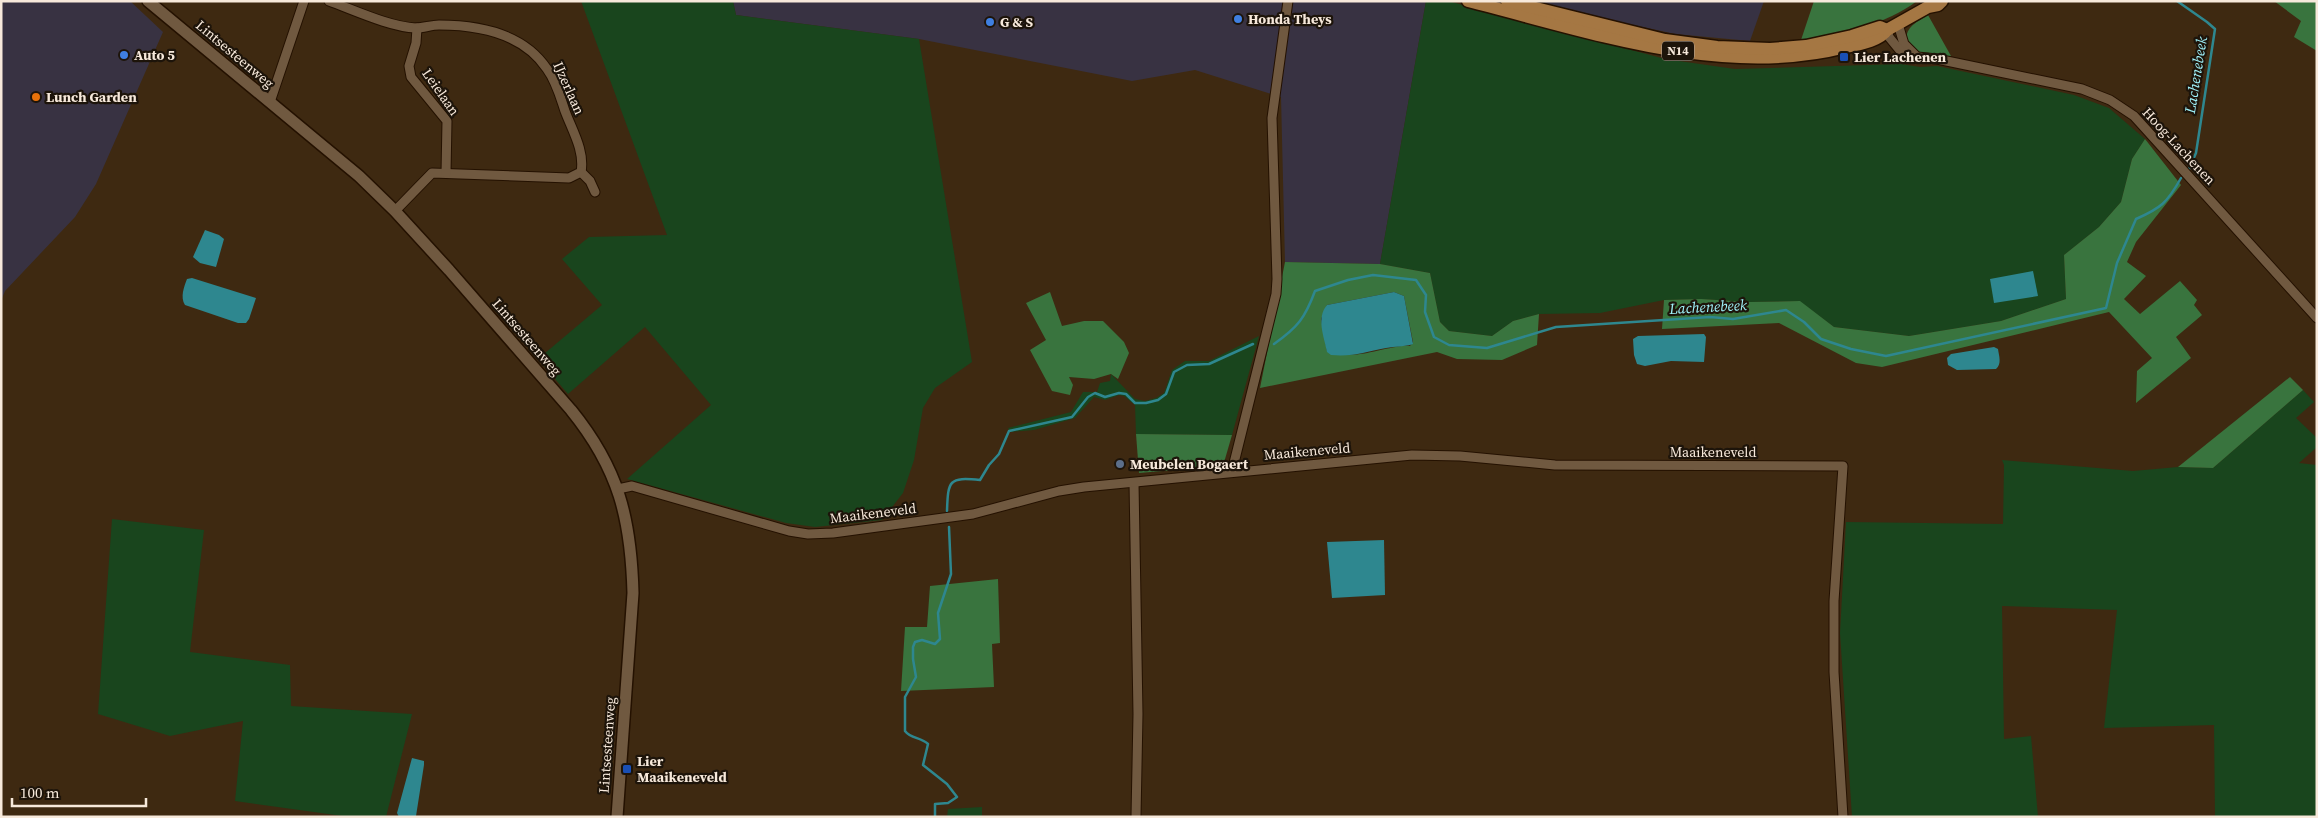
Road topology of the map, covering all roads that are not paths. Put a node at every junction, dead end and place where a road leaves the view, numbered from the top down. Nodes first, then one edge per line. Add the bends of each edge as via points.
1 (148, 1) edge
2 (304, 1) edge
3 (329, 1) edge
4 (1288, 1) edge
5 (1468, 1) edge
6 (1507, 1) edge
7 (1942, 1) edge
8 (1929, 4) edge
9 (1893, 27) junction
10 (417, 28) junction
11 (270, 102) junction
12 (581, 172) junction
13 (446, 173) junction
14 (595, 192) dead end
15 (395, 211) junction
16 (2317, 318) edge
17 (1232, 471) junction
18 (1134, 483) junction
19 (618, 489) junction
20 (617, 817) edge
21 (1136, 817) edge
22 (1843, 817) edge

1 - 11 street, Lintsesteenweg
2 - 11 street
3 - 10 street, IJzerlaan
4 - 17 street via 1272,118 1276,294
5 - 9 main road, N14 via 1644,45 1714,56 1762,58 1811,54 1858,44 1883,35
6 - 9 main road, N14 via 1666,40 1717,47 1770,49 1806,46 1880,27
7 - 8 main road, N14 via 1938,5
8 - 9 main road, N14
9 - 16 street, Hoog-Lachenen via 1889,37 1902,53 2082,89 2122,107 2134,116
10 - 12 street, IJzerlaan via 441,25 484,28 514,40 536,54 558,89 580,148
10 - 13 street, Leielaan via 409,66 411,77 447,121
11 - 15 street, Lintsesteenweg via 359,176
12 - 13 street via 569,178
12 - 14 street
13 - 15 street via 432,173
15 - 19 street, Lintsesteenweg via 589,433
17 - 18 street, Maaikeneveld
17 - 22 street, Maaikeneveld via 1412,455 1555,465 1843,466 1834,601 1834,663
18 - 19 street, Maaikeneveld via 1059,491 973,514 808,534 632,486
18 - 21 street via 1138,714
19 - 20 street, Lintsesteenweg via 628,528 633,593

